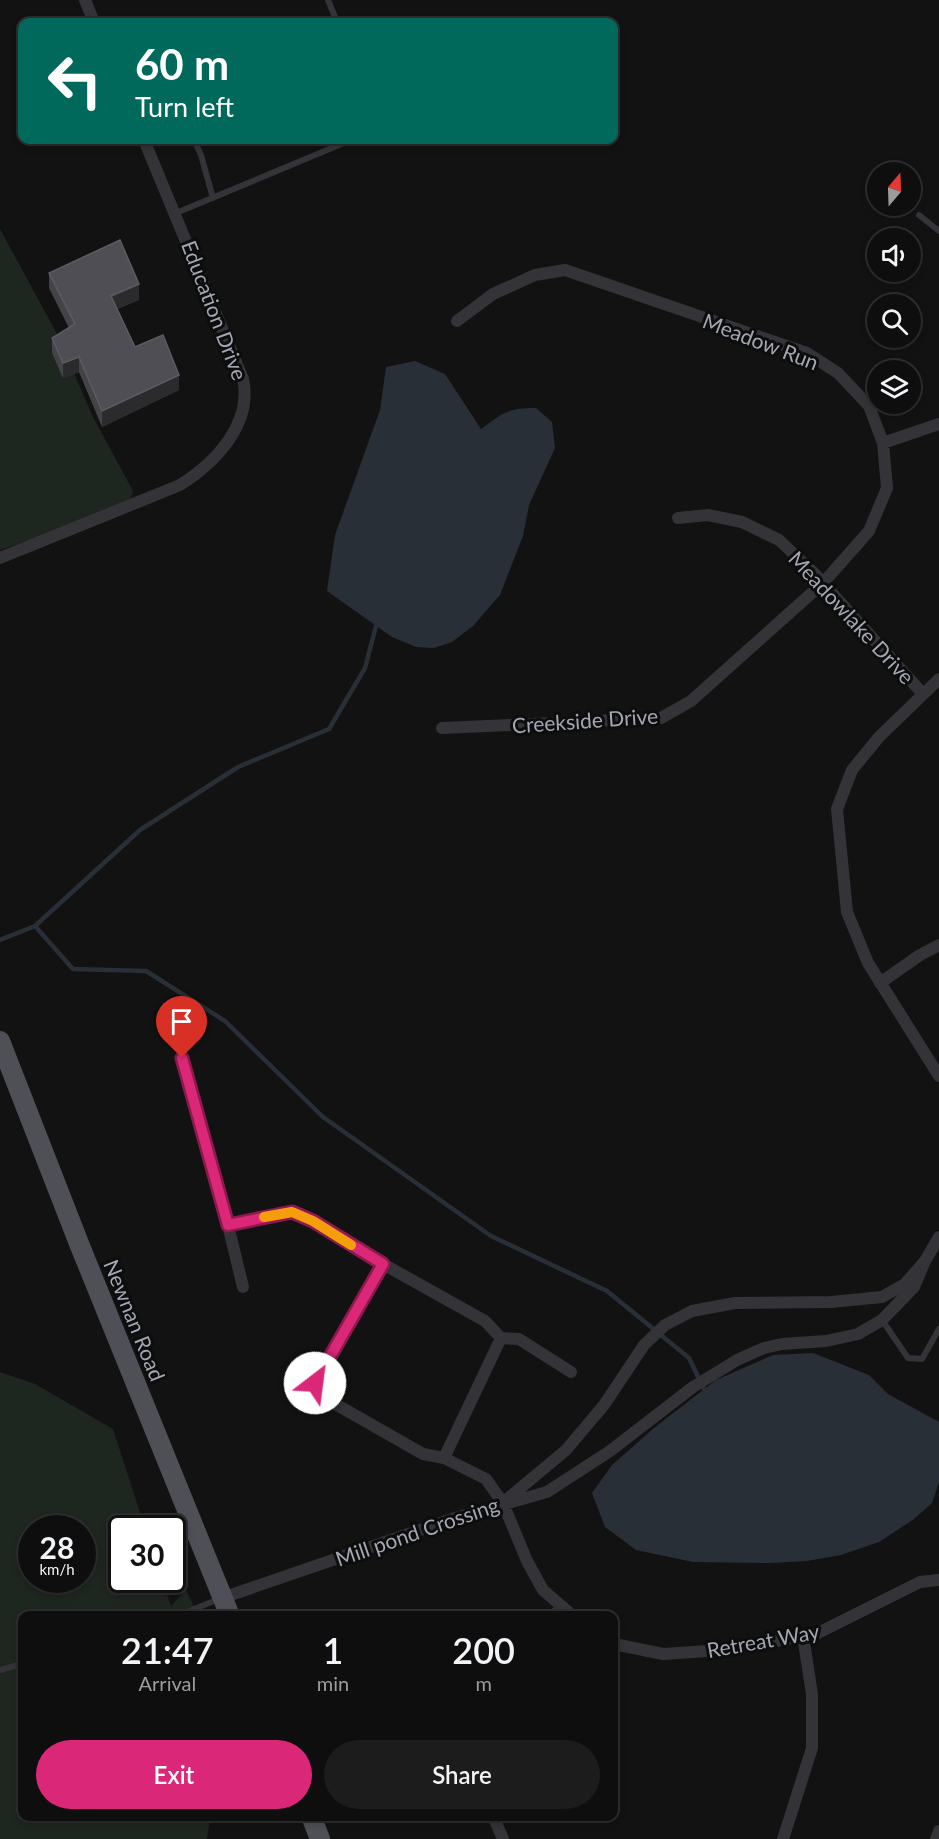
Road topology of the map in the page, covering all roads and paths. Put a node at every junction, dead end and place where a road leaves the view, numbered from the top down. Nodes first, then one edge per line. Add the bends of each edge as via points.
1 (85, 0) edge
2 (328, 0) edge
3 (92, 18) edge
4 (335, 18) edge
5 (146, 144) edge
6 (196, 144) edge
7 (341, 144) edge
8 (213, 198) junction
9 (176, 213) junction
10 (920, 216) edge
11 (939, 231) edge
12 (457, 321) dead end
13 (939, 424) edge
14 (883, 443) junction
15 (678, 518) dead end
16 (0, 558) edge
17 (823, 583) junction
18 (939, 679) edge
19 (923, 694) junction
20 (442, 728) dead end
21 (939, 945) edge
22 (880, 983) junction
23 (0, 1041) edge
24 (182, 1058) dead end
25 (939, 1076) edge
26 (228, 1225) junction
27 (939, 1237) edge
28 (926, 1261) junction
29 (383, 1264) junction
30 (243, 1287) dead end
31 (882, 1320) junction
32 (939, 1329) edge
33 (501, 1338) junction
34 (572, 1372) dead end
35 (444, 1458) junction
36 (503, 1503) junction
37 (939, 1580) edge
38 (226, 1607) edge
39 (204, 1611) edge
40 (568, 1611) edge
41 (803, 1636) junction
42 (618, 1645) edge
43 (18, 1665) edge
44 (0, 1670) edge
45 (313, 1821) edge
46 (496, 1821) edge
47 (939, 1831) edge
48 (320, 1839) edge
49 (502, 1839) edge
50 (783, 1839) edge
51 (936, 1839) edge

1 - 3 street
2 - 4 lane
5 - 9 street, Education Drive
6 - 8 lane
7 - 8 lane
8 - 9 lane
9 - 16 street, Education Drive via 243,379 245,404 239,420 205,469 180,485
10 - 11 lane
12 - 14 street, Meadow Run via 493,294 535,274 565,270 807,353 838,373 869,406
13 - 14 street
14 - 17 street, Meadow Run via 887,488 870,531
15 - 17 street, Meadowlake Drive via 708,516 742,522 779,540
17 - 19 street, Meadowlake Drive
17 - 20 street, Creekside Drive via 691,701 661,718
18 - 19 street
19 - 22 street via 852,770 837,809 847,912
21 - 22 street
22 - 25 street
23 - 38 main road, Newnan Road
24 - 26 street
26 - 29 street via 292,1212
26 - 30 street
27 - 28 street, Mill pond Crossing
28 - 31 street via 914,1287
28 - 36 street, Mill pond Crossing via 905,1284 882,1297 735,1303 692,1311 665,1325 644,1345 604,1405 566,1450
29 - 33 street via 485,1321
29 - 35 street via 315,1383 323,1397 423,1454
31 - 32 lane via 909,1358 922,1359
31 - 36 street via 858,1334 782,1344 737,1360 547,1492
33 - 34 street via 519,1339
33 - 35 street
35 - 36 street via 486,1479
36 - 38 street, Mill pond Crossing
36 - 40 street via 543,1590
37 - 41 street, Retreat Way via 920,1582 816,1634
38 - 39 lane
41 - 42 street, Retreat Way via 723,1650 663,1654
41 - 50 street via 812,1694 812,1748
43 - 44 lane
45 - 48 main road
46 - 49 street
47 - 51 street

